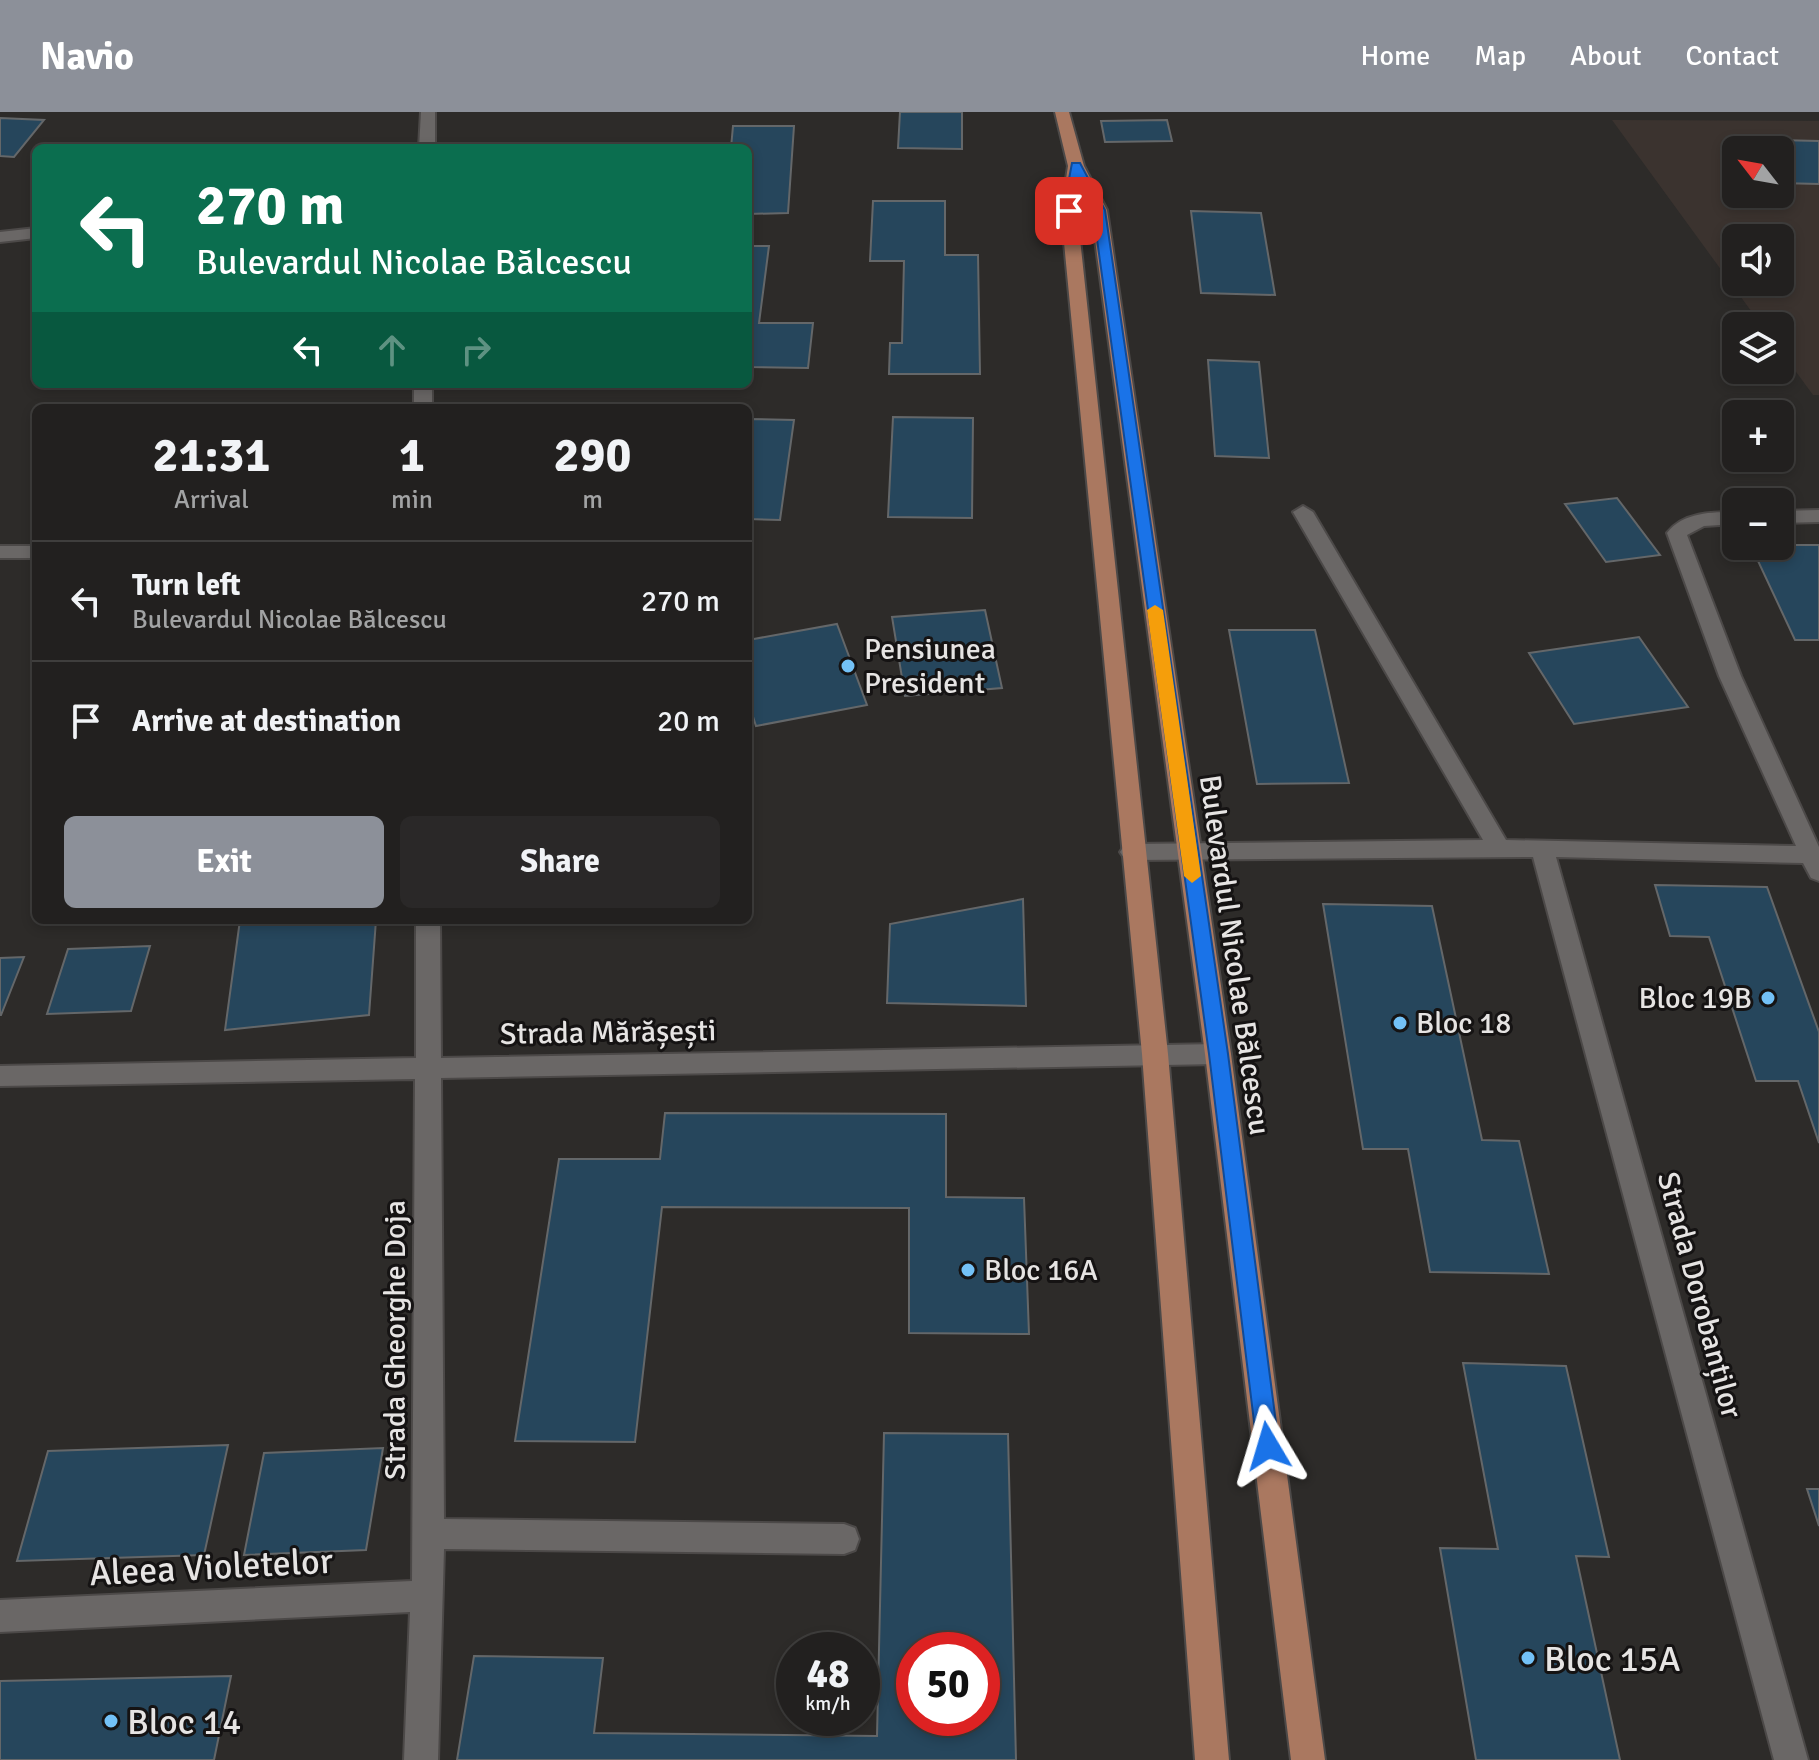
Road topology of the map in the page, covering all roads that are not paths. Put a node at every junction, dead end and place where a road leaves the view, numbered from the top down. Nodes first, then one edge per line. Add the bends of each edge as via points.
1 (428, 112) edge
2 (1062, 112) edge
3 (427, 144) edge
4 (1076, 166) junction
5 (32, 233) edge
6 (0, 237) edge
7 (1303, 512) dead end
8 (1819, 516) edge
9 (1794, 517) edge
10 (1722, 518) edge
11 (0, 552) edge
12 (32, 552) edge
13 (1499, 848) junction
14 (1542, 848) junction
15 (1189, 851) junction
16 (1132, 852) junction
17 (1815, 863) edge
18 (428, 924) edge
19 (1155, 1054) junction
20 (1218, 1054) junction
21 (430, 1068) junction
22 (0, 1076) edge
23 (429, 1534) junction
24 (844, 1539) dead end
25 (426, 1596) junction
26 (0, 1616) edge
27 (421, 1760) edge
28 (1212, 1760) edge
29 (1308, 1760) edge
30 (1791, 1760) edge

1 - 3 street
2 - 4 main road, Bulevardul Nicolae Bălcescu
4 - 15 main road, Bulevardul Nicolae Bălcescu via 1099,210
4 - 16 main road, Bulevardul Nicolae Bălcescu via 1069,211
5 - 6 street
7 - 13 street
8 - 9 street
10 - 17 street via 1688,523 1677,533 1730,676
11 - 12 street
13 - 14 street
13 - 15 street
14 - 17 street
14 - 30 street, Strada Dorobanților
15 - 16 street
15 - 20 main road, Bulevardul Nicolae Bălcescu
16 - 19 main road, Bulevardul Nicolae Bălcescu
18 - 21 street, Strada Gheorghe Doja
19 - 20 street, Strada Mărășești
19 - 21 street, Strada Mărășești
19 - 28 main road, Bulevardul Nicolae Bălcescu
20 - 29 main road, Bulevardul Nicolae Bălcescu
21 - 22 street, Strada Mărășești
21 - 23 street, Strada Gheorghe Doja
23 - 24 street
23 - 25 street, Strada Gheorghe Doja
25 - 26 street, Aleea Violetelor
25 - 27 street, Strada Gheorghe Doja

